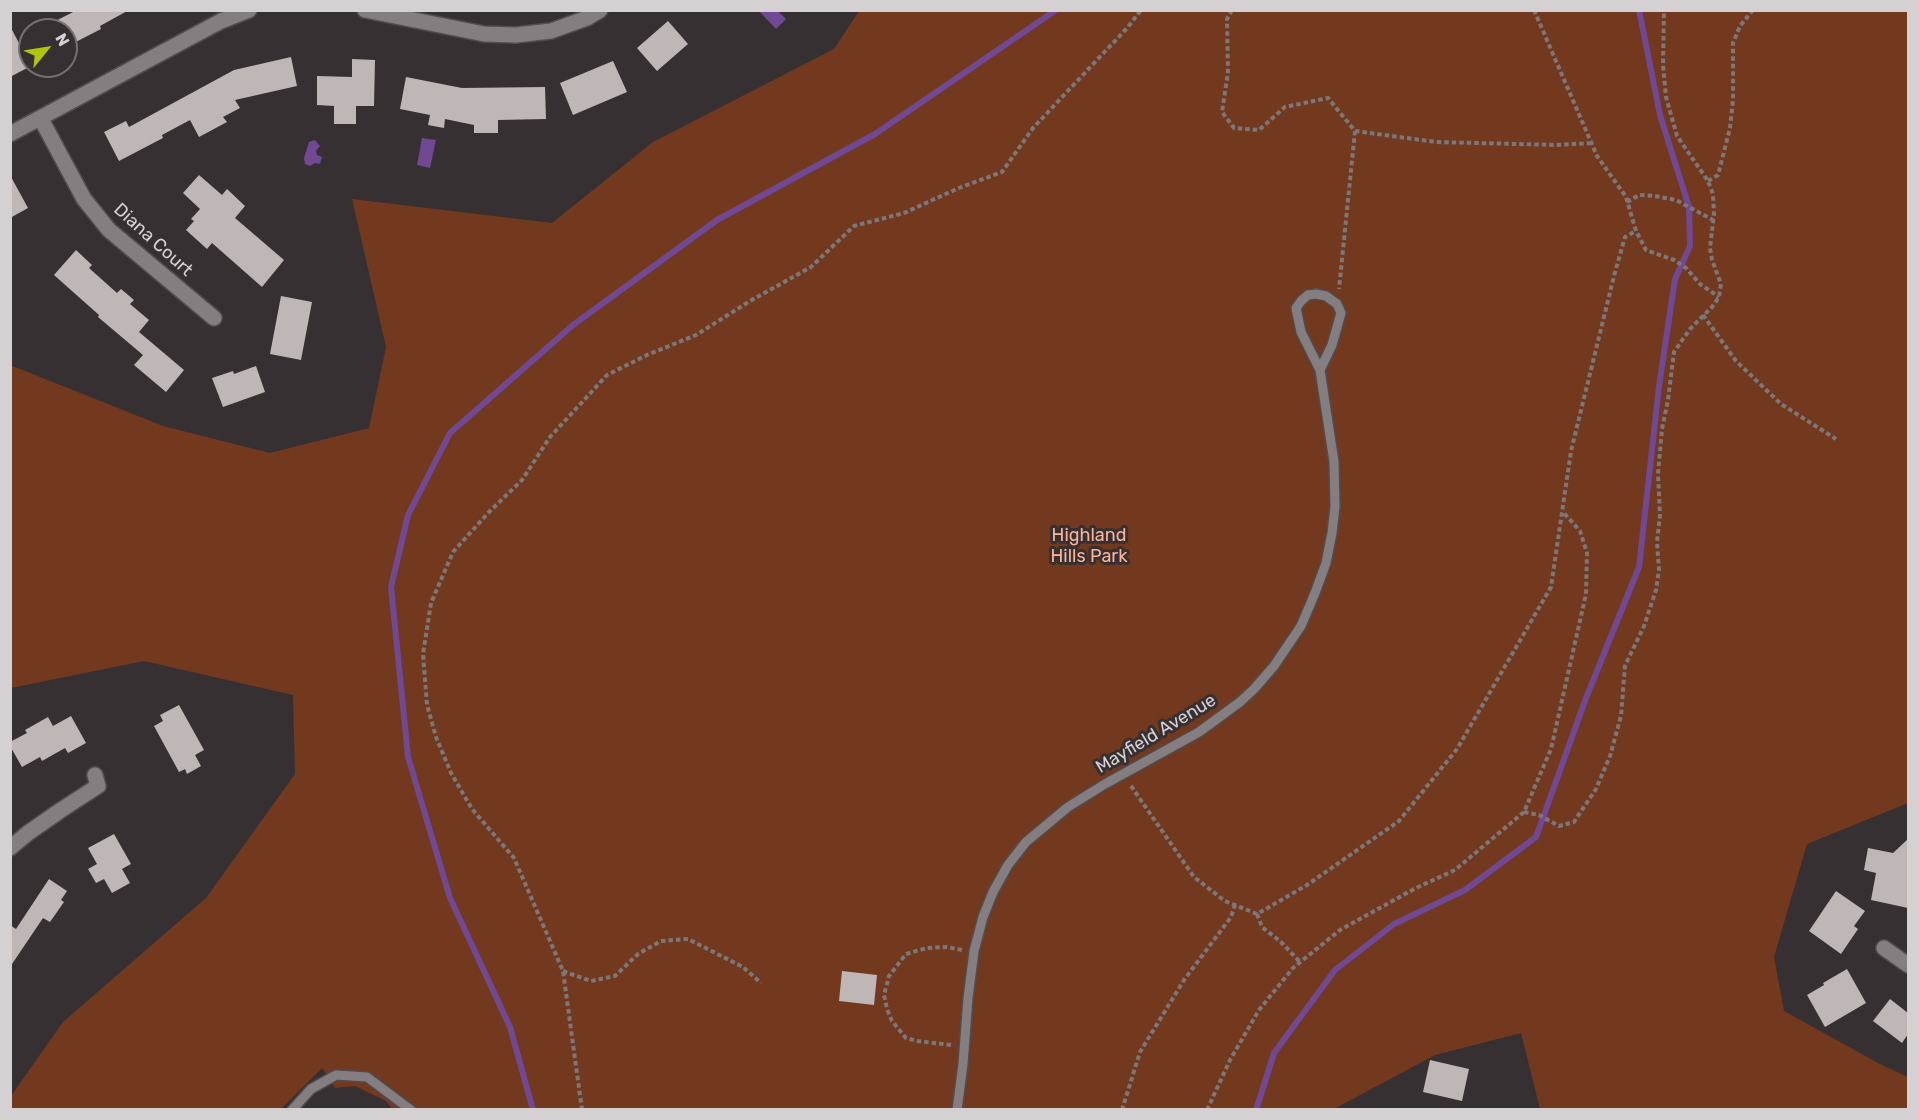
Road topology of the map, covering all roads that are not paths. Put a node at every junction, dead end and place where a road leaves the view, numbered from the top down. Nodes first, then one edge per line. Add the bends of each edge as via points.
1 (249, 10) edge
2 (365, 10) edge
3 (600, 10) edge
4 (41, 119) junction
5 (10, 134) edge
6 (214, 318) dead end
7 (1320, 370) junction
8 (95, 775) dead end
9 (10, 848) edge
10 (1884, 948) dead end
11 (1908, 965) edge
12 (292, 1110) edge
13 (411, 1110) edge
14 (957, 1110) edge

1 - 4 street via 221,21
2 - 3 street via 484,34 516,35 551,31
4 - 5 street
4 - 6 street, Diana Court via 84,199 109,230
7 - 7 lane, Mayfield Avenue via 1341,313 1337,304 1316,294 1296,308 1301,332
7 - 14 lane, Mayfield Avenue via 1334,462 1335,507 1326,564 1301,626 1274,666 1240,702 1199,732 1068,807 1026,842 1008,865 983,917 974,951
8 - 9 street via 98,786
10 - 11 street
12 - 13 lane via 311,1089 336,1075 367,1077

